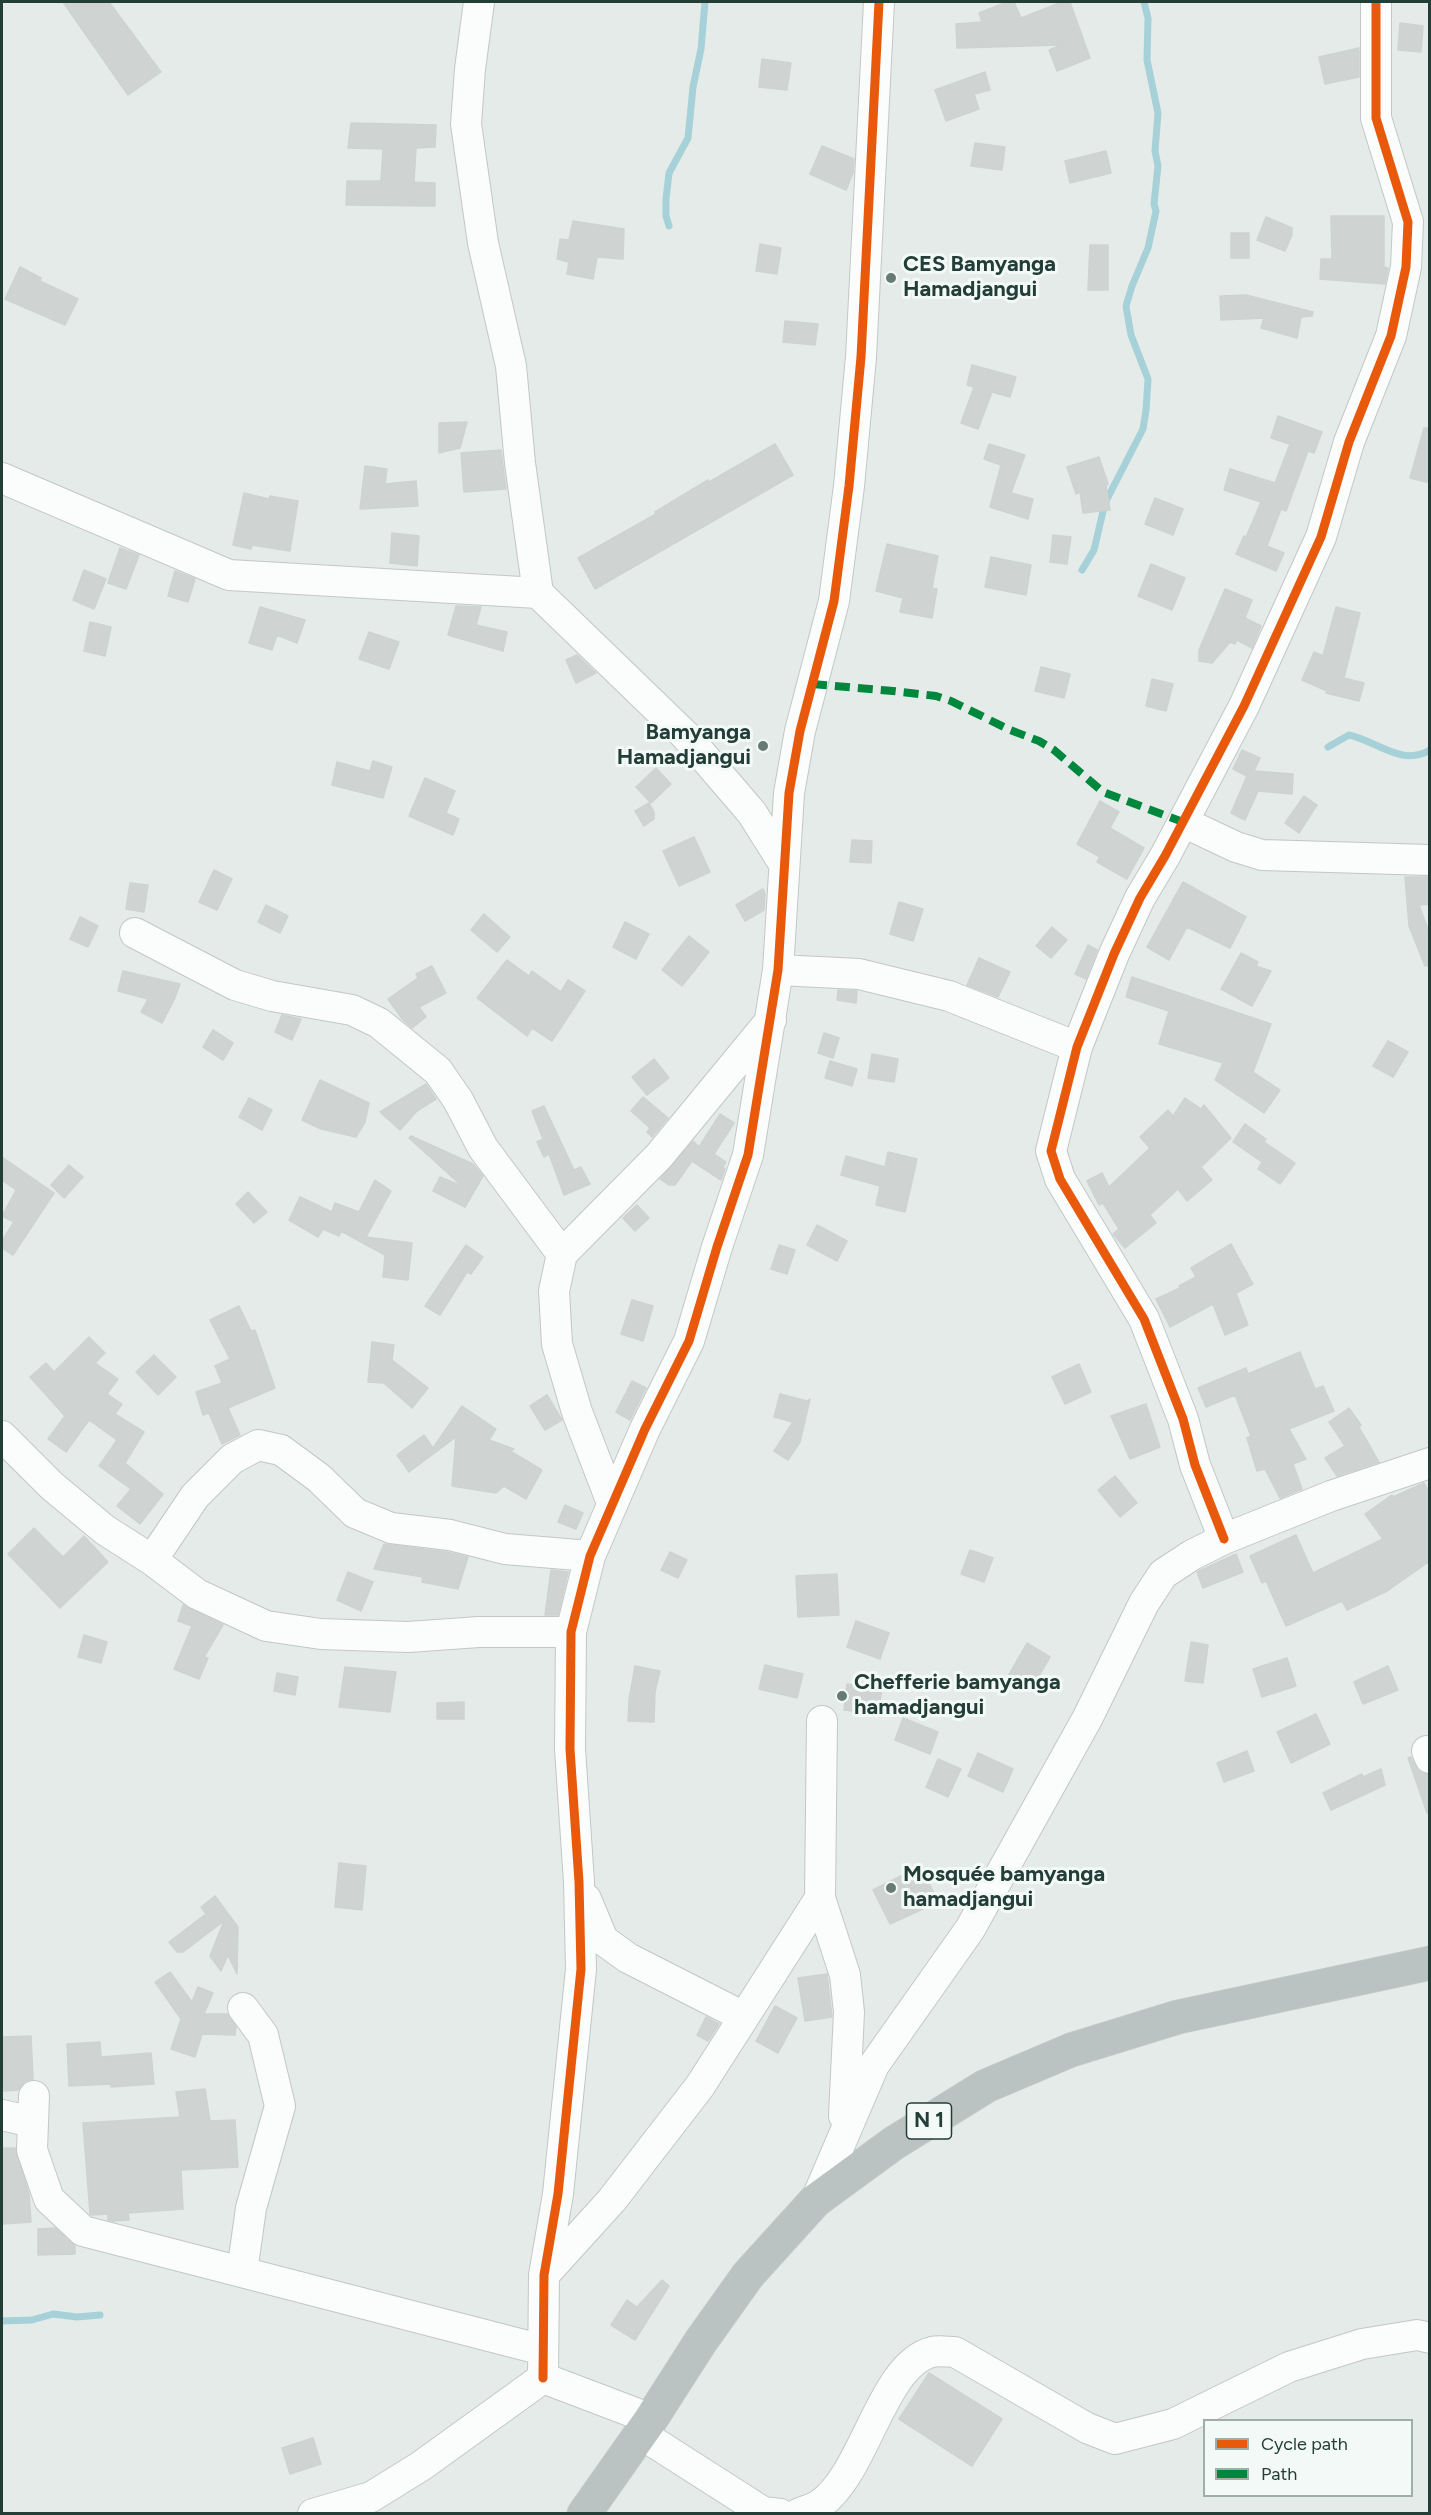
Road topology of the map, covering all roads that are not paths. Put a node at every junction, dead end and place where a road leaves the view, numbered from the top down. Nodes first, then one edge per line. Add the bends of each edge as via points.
1 (479, 2) edge
2 (879, 2) edge
3 (1376, 2) edge
4 (2, 478) edge
5 (538, 593) junction
6 (1183, 822) junction
7 (1430, 860) edge
8 (784, 864) junction
9 (135, 933) dead end
10 (778, 970) junction
11 (771, 1019) junction
12 (1077, 1047) junction
13 (562, 1254) junction
14 (2, 1436) edge
15 (1430, 1463) edge
16 (612, 1503) junction
17 (1224, 1539) junction
18 (590, 1556) junction
19 (152, 1560) junction
20 (571, 1632) junction
21 (822, 1721) dead end
22 (579, 1882) junction
23 (820, 1898) junction
24 (1430, 1963) edge
25 (243, 2008) dead end
26 (744, 2017) junction
27 (2, 2115) edge
28 (843, 2135) junction
29 (816, 2200) junction
30 (242, 2272) junction
31 (544, 2275) junction
32 (1430, 2338) edge
33 (543, 2364) junction
34 (646, 2426) junction
35 (361, 2505) edge
36 (313, 2514) edge
37 (584, 2514) edge
38 (780, 2514) edge
39 (798, 2514) edge

1 - 5 street via 466,124 483,243 511,366
2 - 8 street via 861,357 849,486 834,601 800,731 789,793
3 - 6 street via 1376,118 1408,222 1406,267 1391,336 1349,442 1321,537 1244,706
4 - 5 street via 229,575
5 - 8 street via 686,736 752,813
6 - 7 street via 1262,855
6 - 12 street via 1122,935
8 - 10 street
9 - 13 street via 235,985 272,996 352,1010 379,1023 438,1071 483,1148
10 - 11 street
10 - 12 street via 859,974 949,996
11 - 13 street via 659,1156
11 - 16 street via 748,1155 689,1341
12 - 17 street via 1051,1151 1060,1179 1144,1319
13 - 16 street via 554,1291 557,1344 577,1413
14 - 19 street via 52,1486 105,1530
15 - 17 street via 1331,1496
16 - 18 street
17 - 28 street via 1163,1574 1144,1603 1028,1827 970,1929 874,2065
18 - 19 street via 505,1549 450,1534 391,1528 355,1513 319,1478 281,1450 258,1445 232,1459 195,1496
18 - 20 street
19 - 20 street via 197,1594 266,1626 321,1634 408,1637
20 - 22 street via 570,1749
21 - 23 street
22 - 26 street via 603,1940 628,1958
22 - 31 street via 581,1969 558,2194
23 - 26 street
23 - 28 street via 846,1975 849,2012
24 - 29 highway, N 1 via 1178,2017 1071,2050 986,2086 894,2143
25 - 30 street via 262,2035 280,2106 251,2208
26 - 31 street via 700,2086 612,2200
27 - 30 street via 34,2109 32,2150 49,2199 83,2231
28 - 29 street
29 - 34 highway, N 1 via 748,2275
30 - 33 street
31 - 33 street
32 - 39 street via 1417,2335 1362,2344 1289,2367 1173,2424 1115,2439 1087,2428 955,2352 932,2352 911,2364 893,2385 844,2480 819,2505
33 - 34 street
33 - 35 street via 421,2466
34 - 37 highway, N 1
34 - 38 street via 763,2512
35 - 36 street

